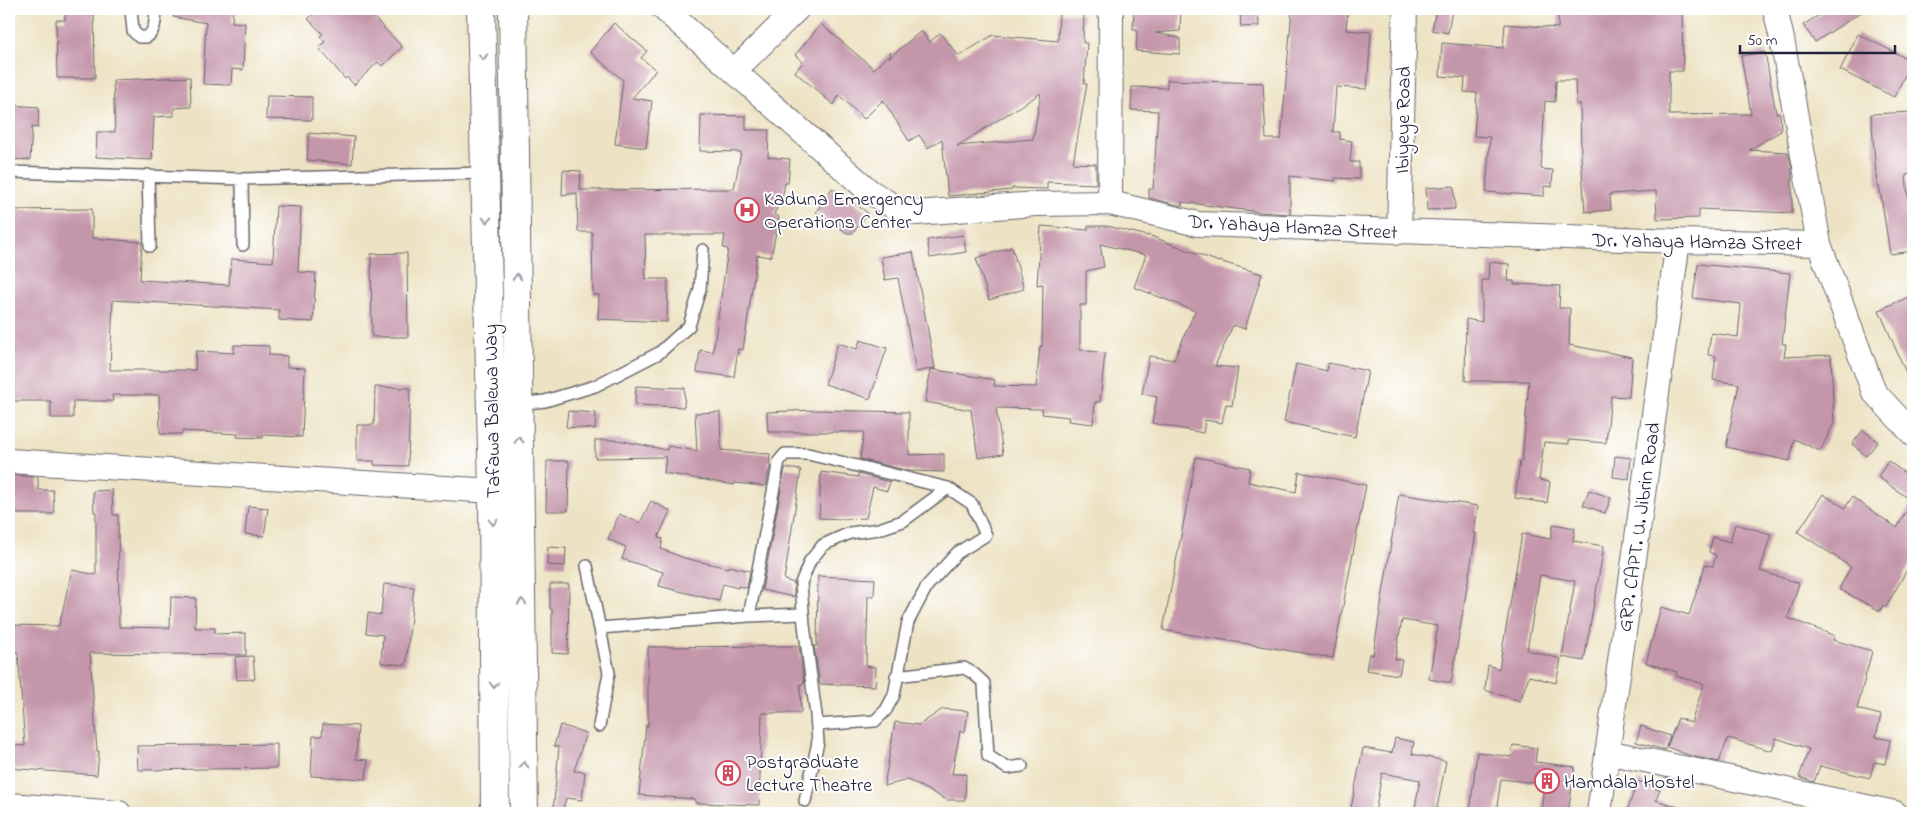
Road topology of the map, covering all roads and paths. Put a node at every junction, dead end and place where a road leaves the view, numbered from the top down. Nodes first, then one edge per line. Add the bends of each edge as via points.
1 (131, 9) edge
2 (156, 9) edge
3 (481, 9) edge
4 (514, 9) edge
5 (664, 9) edge
6 (796, 9) edge
7 (1111, 9) edge
8 (1405, 9) edge
9 (1775, 9) edge
10 (734, 70) junction
11 (9, 172) edge
12 (486, 173) junction
13 (148, 175) junction
14 (242, 179) junction
15 (1110, 203) junction
16 (1399, 232) junction
17 (1678, 241) junction
18 (1819, 244) junction
19 (243, 245) dead end
20 (150, 246) dead end
21 (702, 250) dead end
22 (519, 404) junction
23 (1913, 434) edge
24 (9, 461) edge
25 (948, 488) junction
26 (493, 491) junction
27 (587, 566) dead end
28 (803, 614) junction
29 (749, 616) junction
30 (600, 628) junction
31 (896, 676) junction
32 (599, 726) dead end
33 (817, 726) junction
34 (1607, 752) junction
35 (1022, 766) dead end
36 (805, 801) dead end
37 (9, 805) edge
38 (119, 813) edge
39 (495, 813) edge
40 (524, 813) edge
41 (1599, 813) edge
42 (1895, 813) edge

1 - 2 lane via 133,31 147,37 155,26
3 -> 12 main road, Tafawa Balewa Way
22 -> 4 main road, Tafawa Balewa Way
5 - 10 street, Dr. Yahaya Hamza Street
6 - 10 street
7 - 15 street
8 - 16 street, Ibiyeye Road
9 - 18 street
10 - 15 street, Dr. Yahaya Hamza Street via 870,192 896,208 916,213 1036,204
11 - 13 lane
12 - 14 lane
12 -> 26 main road, Tafawa Balewa Way
13 - 14 lane
13 - 20 lane
14 - 19 lane
15 - 16 street, Dr. Yahaya Hamza Street via 1198,224
16 - 17 street, Dr. Yahaya Hamza Street
17 - 18 street, Dr. Yahaya Hamza Street
17 - 34 street, GRP. CAPT. U. Jibrin Road
18 - 23 street via 1874,392
21 - 22 lane via 700,288 689,326 659,353 595,386 546,401
40 -> 22 main road, Tafawa Balewa Way
24 - 26 street
25 - 28 lane via 903,521 879,529 850,533 823,545 810,561 801,583
25 - 29 lane via 808,454 786,454 779,461
25 - 31 lane via 972,504 986,535 957,553 927,586 908,622
26 -> 39 main road, Tafawa Balewa Way
27 - 30 lane
28 - 29 lane
28 - 33 lane
29 - 30 lane
30 - 32 lane via 609,673
31 - 33 lane via 894,695 886,710 874,721
31 - 35 lane via 964,668 973,673 984,683 988,756 1007,768
33 - 36 lane via 818,742
34 - 41 street, GRP. CAPT. U. Jibrin Road
34 - 42 street
37 - 38 street

